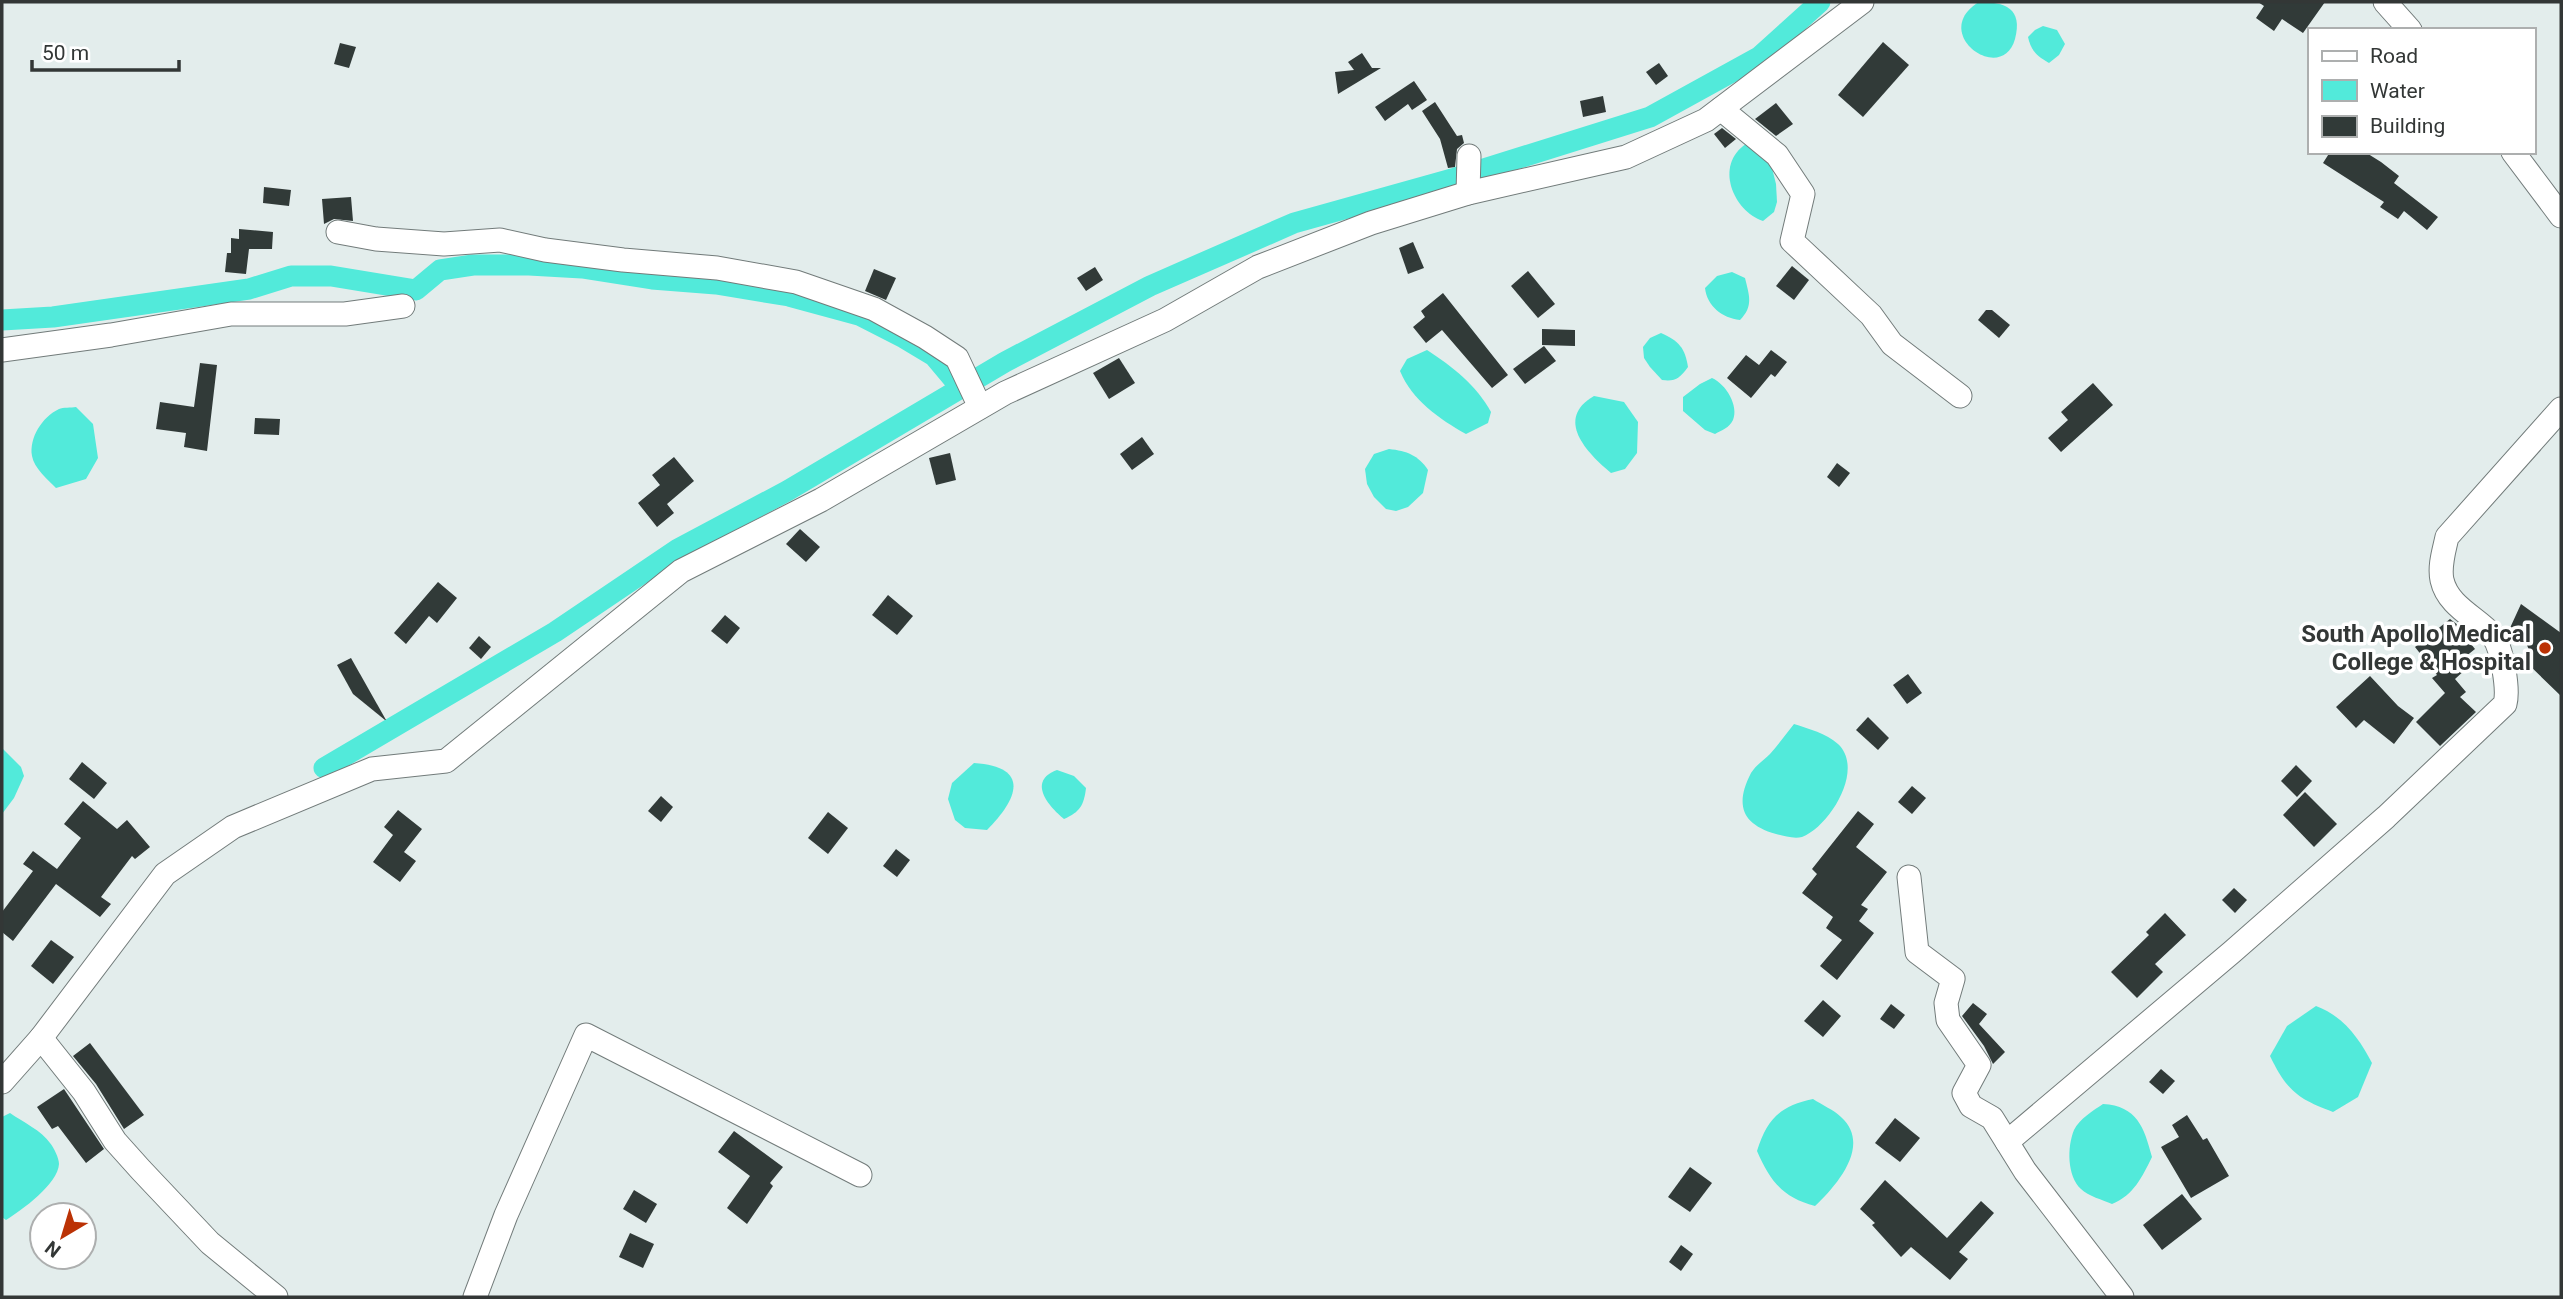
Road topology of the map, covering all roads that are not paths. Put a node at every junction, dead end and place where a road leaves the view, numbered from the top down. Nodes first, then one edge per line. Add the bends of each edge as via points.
1 (1863, 2) edge
2 (2385, 2) edge
3 (2408, 28) edge
4 (1721, 109) junction
5 (2514, 154) edge
6 (1469, 156) dead end
7 (1468, 193) junction
8 (2561, 216) edge
9 (338, 232) dead end
10 (403, 306) dead end
11 (2, 350) edge
12 (1960, 396) dead end
13 (980, 407) junction
14 (2561, 409) edge
15 (1909, 877) dead end
16 (41, 1038) junction
17 (2, 1082) edge
18 (2007, 1142) junction
19 (860, 1175) dead end
20 (276, 1297) edge
21 (475, 1297) edge
22 (2122, 1297) edge

1 - 4 street
2 - 3 street
4 - 7 street via 1626,157
4 - 12 street via 1777,155 1803,194 1792,241 1871,315 1892,344
5 - 8 street
6 - 7 street
7 - 13 street via 1371,223 1258,267 1164,320
9 - 13 street via 444,244 500,240 545,250 716,268 796,282 874,309 957,358
10 - 11 street via 345,314 231,314
13 - 16 street via 821,500 681,571 446,761 372,769 233,827 165,874
14 - 18 street via 2447,537 2441,564 2442,583 2459,607 2494,637 2508,695 2505,704 2386,817
15 - 18 street via 1917,953 1953,979 1946,1003 1948,1020 1979,1065 1964,1093 1971,1106 1992,1118
16 - 17 street
16 - 20 street via 141,1170 210,1243
18 - 22 street
19 - 21 street via 586,1035

